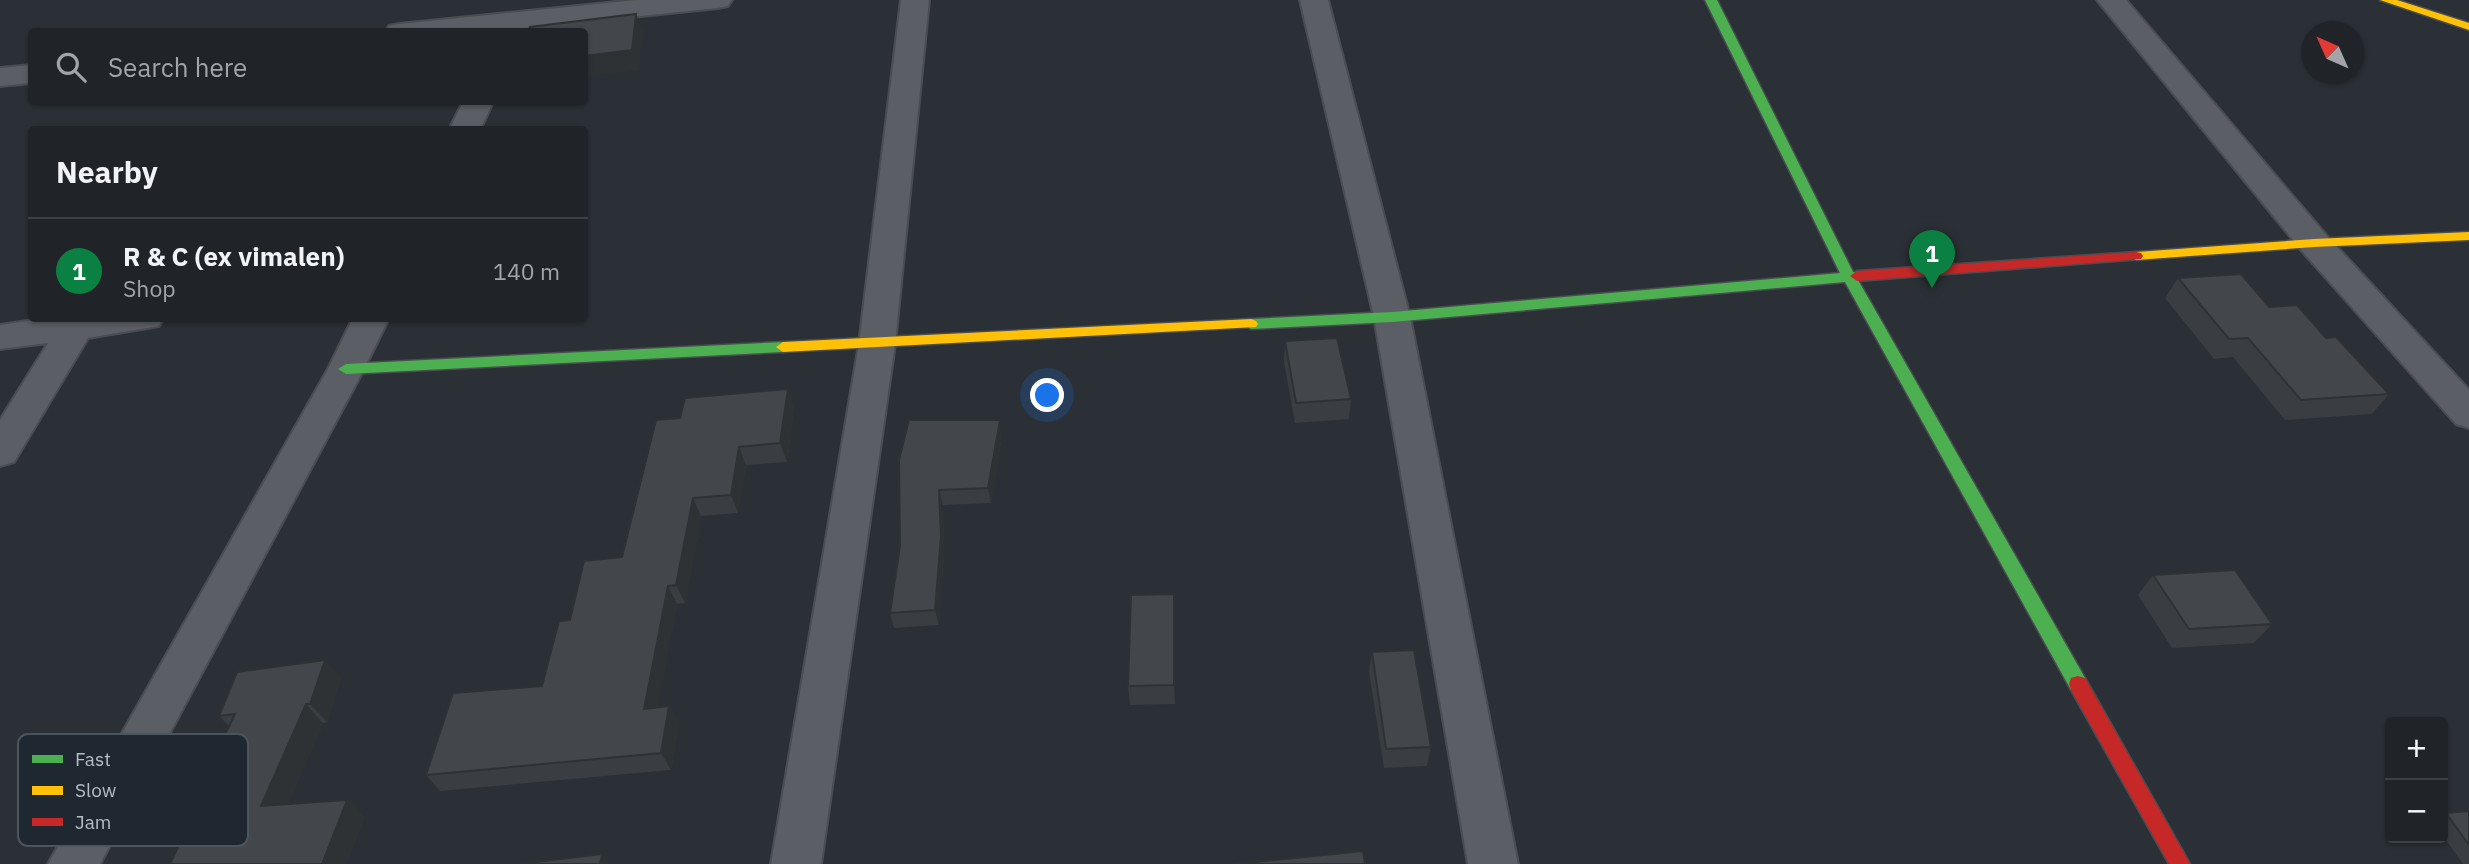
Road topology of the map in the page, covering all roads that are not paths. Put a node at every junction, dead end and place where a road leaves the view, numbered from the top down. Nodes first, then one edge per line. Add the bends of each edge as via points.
1 (718, 0) edge
2 (915, 0) edge
3 (1314, 0) edge
4 (1711, 0) edge
5 (2111, 0) edge
6 (2386, 0) edge
7 (508, 25) edge
8 (2469, 27) edge
9 (461, 28) edge
10 (28, 74) edge
11 (0, 77) edge
12 (476, 105) edge
13 (466, 126) edge
14 (2469, 236) edge
15 (2314, 243) junction
16 (1849, 277) junction
17 (1392, 317) junction
18 (120, 322) edge
19 (369, 322) edge
20 (75, 329) junction
21 (0, 337) edge
22 (877, 344) junction
23 (346, 369) junction
24 (2469, 414) edge
25 (0, 452) edge
26 (145, 734) edge
27 (83, 846) edge
28 (73, 864) edge
29 (796, 864) edge
30 (1493, 864) edge
31 (2180, 864) edge

1 - 7 street
2 - 22 street
3 - 17 street
4 - 16 street
5 - 15 street
6 - 8 street
7 - 9 street
10 - 11 street
12 - 13 street
14 - 15 street
15 - 16 street
15 - 24 street
16 - 17 street
16 - 31 street
17 - 22 street
17 - 30 street
18 - 20 street
19 - 23 street
20 - 21 street
20 - 25 street
22 - 23 street
22 - 29 street
23 - 26 street
27 - 28 street

